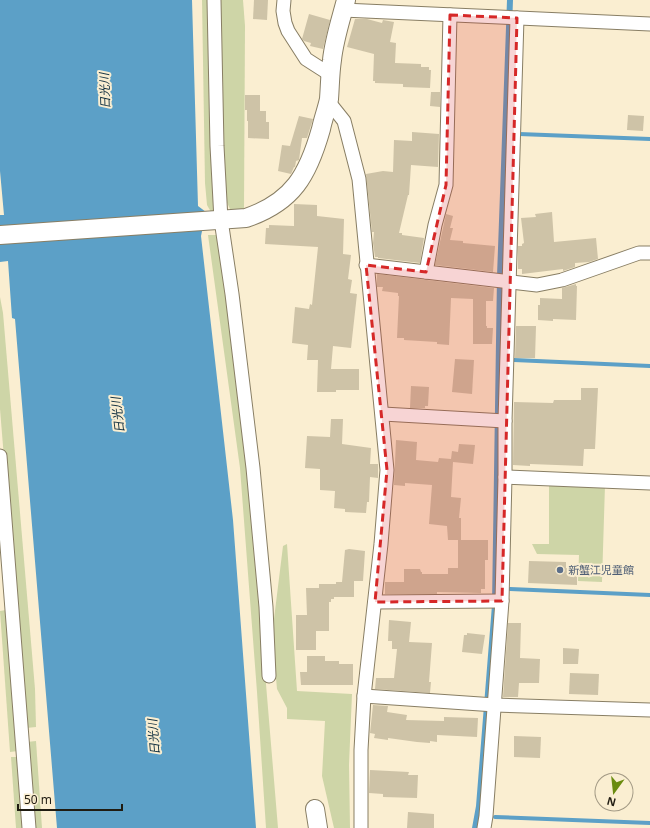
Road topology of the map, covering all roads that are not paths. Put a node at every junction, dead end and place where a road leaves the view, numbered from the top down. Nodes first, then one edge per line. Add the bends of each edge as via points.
1 (214, 0) edge
2 (284, 0) edge
3 (345, 5) edge
4 (450, 15) junction
5 (512, 18) junction
6 (650, 24) edge
7 (330, 75) junction
8 (328, 101) junction
9 (218, 220) junction
10 (0, 235) edge
11 (650, 253) edge
12 (366, 266) junction
13 (426, 272) junction
14 (503, 281) junction
15 (383, 414) junction
16 (500, 421) junction
17 (0, 456) edge
18 (505, 477) junction
19 (650, 483) edge
20 (375, 602) junction
21 (497, 602) junction
22 (269, 676) dead end
23 (364, 696) junction
24 (490, 704) junction
25 (650, 710) edge
26 (315, 809) dead end
27 (29, 828) edge
28 (318, 828) edge
29 (361, 828) edge
30 (484, 828) edge

1 - 9 street
2 - 7 street via 283,11 288,31 306,59
3 - 4 street
3 - 7 street
4 - 5 street
4 - 13 street via 446,185
5 - 6 street
5 - 14 street
7 - 8 street
8 - 9 street via 309,165 290,192 276,204 246,218
8 - 12 street via 344,121 359,179
9 - 10 street
9 - 22 street via 232,294 253,468 266,607
11 - 14 street via 639,253 562,280 537,285
12 - 13 street
12 - 15 street
13 - 14 street
14 - 16 street
15 - 16 street
15 - 20 street via 387,470
16 - 18 street
17 - 27 street
18 - 19 street
18 - 21 street
20 - 21 street
20 - 23 street
21 - 24 street
23 - 24 street
23 - 29 street
24 - 25 street
24 - 30 street
26 - 28 street

